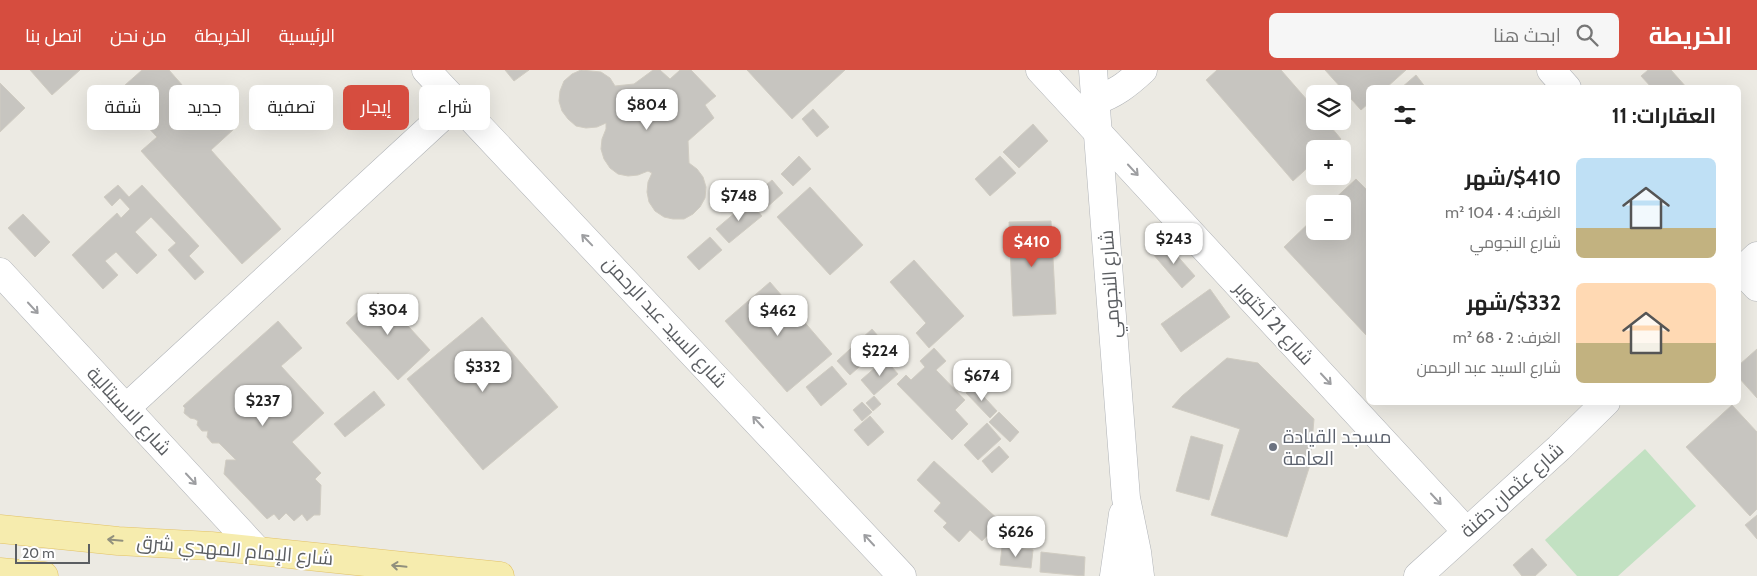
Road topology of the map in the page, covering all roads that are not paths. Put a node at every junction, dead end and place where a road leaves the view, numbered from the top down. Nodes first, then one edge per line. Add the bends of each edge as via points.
1 (426, 70) edge
2 (1040, 70) edge
3 (1093, 70) edge
4 (1143, 70) edge
5 (1551, 70) edge
6 (441, 85) edge
7 (1564, 85) edge
8 (1096, 101) junction
9 (427, 130) edge
10 (483, 130) edge
11 (1098, 132) junction
12 (0, 272) edge
13 (1603, 405) edge
14 (126, 408) junction
15 (1126, 498) junction
16 (0, 530) edge
17 (1466, 531) junction
18 (257, 550) junction
19 (0, 572) edge
20 (44, 576) edge
21 (500, 576) edge
22 (902, 576) edge
23 (1114, 576) edge
24 (1140, 576) edge
25 (1418, 576) edge

1 - 6 street, شارع السيد عبد الرحمن
2 - 11 street, شارع 21 أكتوبر
3 - 8 street, شارع النجومي
4 - 8 street via 1125,87
5 - 7 street
8 - 11 street, شارع النجومي
9 - 14 street
22 -> 10 street, شارع السيد عبد الرحمن
11 - 15 street, شارع النجومي
11 -> 17 street, شارع 21 أكتوبر
12 -> 14 street, شارع الاسبتالية
13 - 17 street, شارع عثمان دقنة
14 -> 18 street, شارع الاسبتالية
15 - 23 street, شارع النجومي
15 - 24 street, شارع النجومي
18 -> 16 main road, شارع الإمام المهدي شرق
17 - 25 street, شارع عثمان دقنة
21 -> 18 main road, شارع الإمام المهدي شرق
19 - 20 main road

